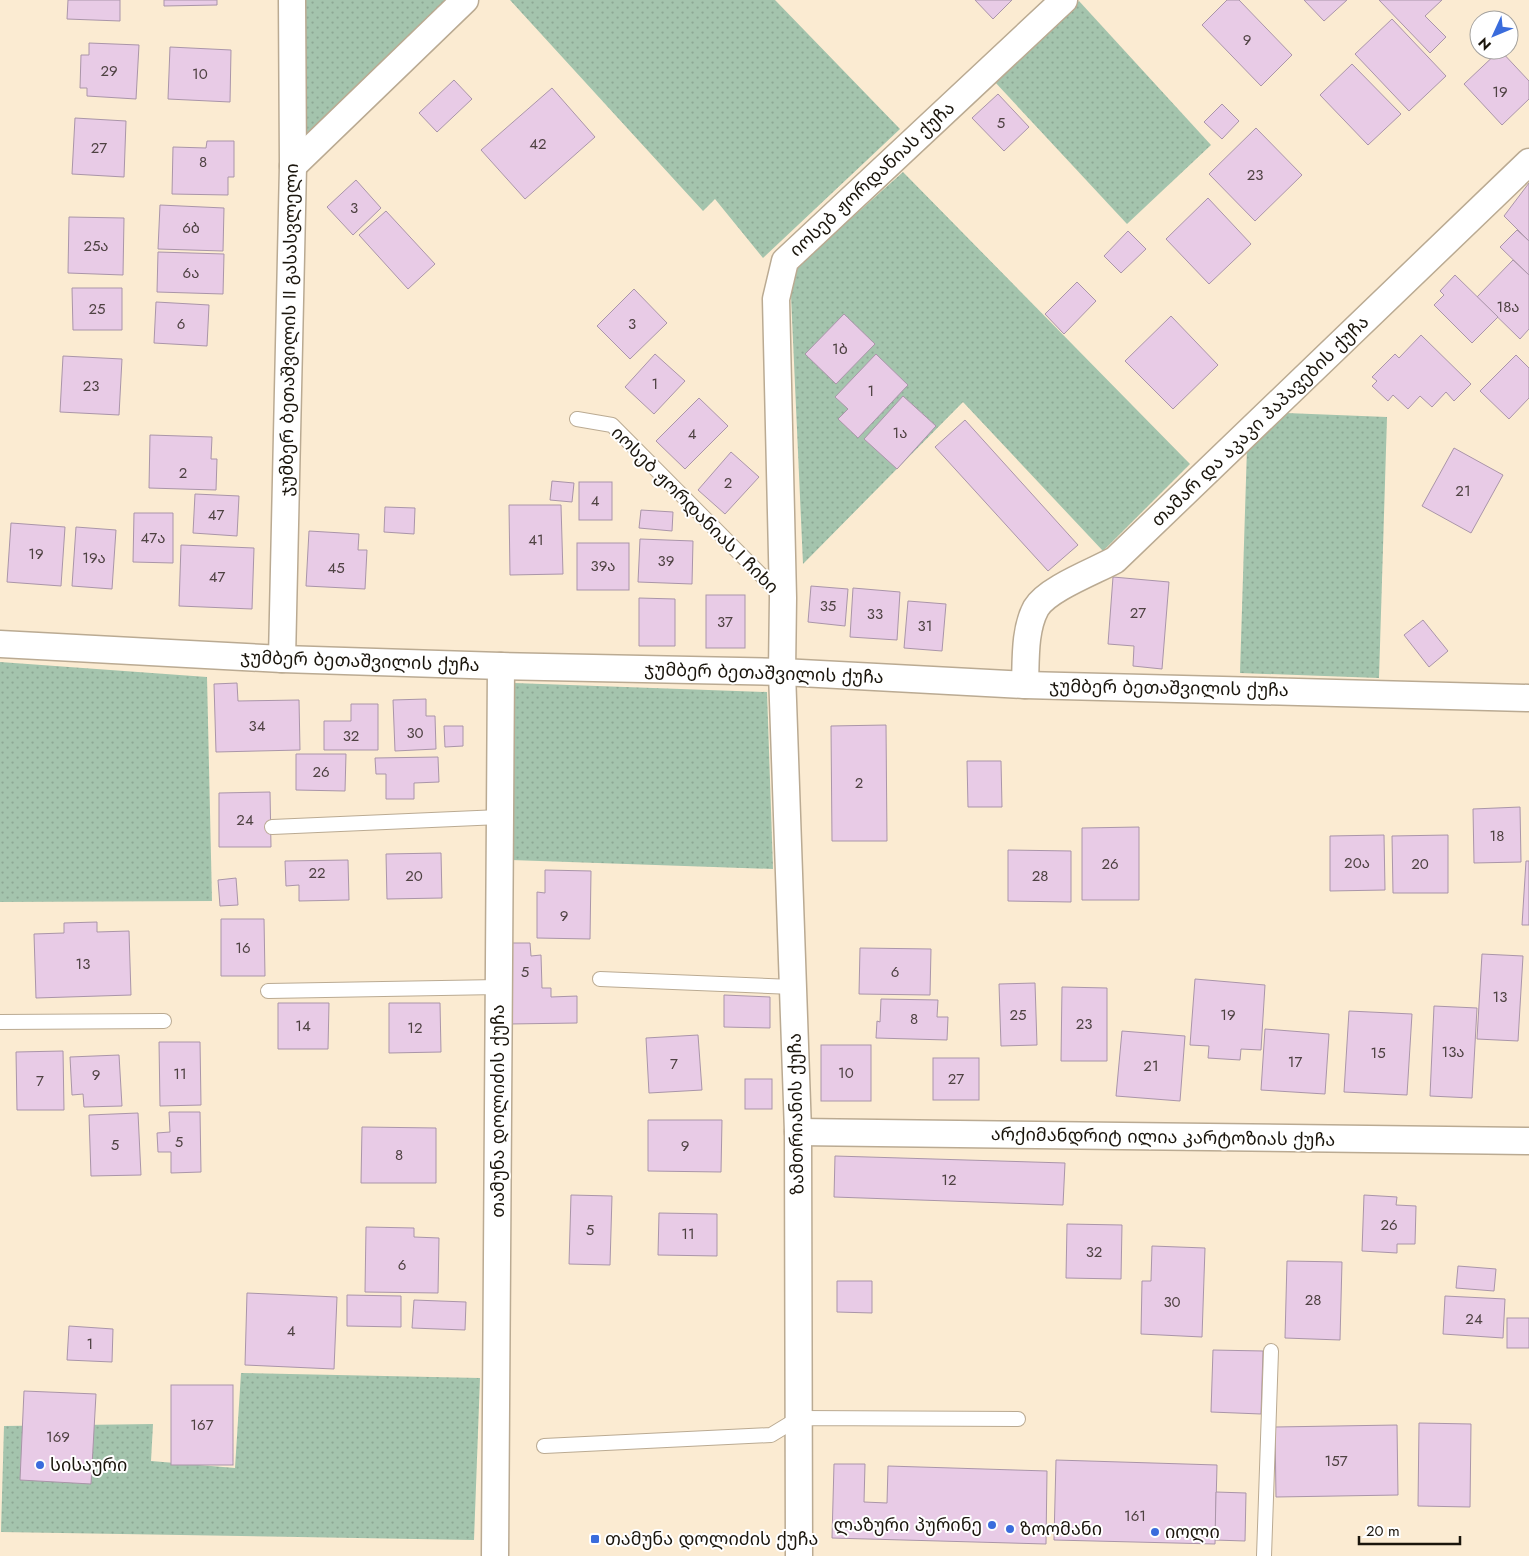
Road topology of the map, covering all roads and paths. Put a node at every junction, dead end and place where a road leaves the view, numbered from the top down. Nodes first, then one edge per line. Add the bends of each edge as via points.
1 (292, 0) edge
2 (466, 0) edge
3 (1064, 0) edge
4 (1529, 162) edge
5 (293, 166) junction
6 (577, 419) dead end
7 (783, 598) junction
8 (0, 644) edge
9 (282, 659) junction
10 (501, 666) junction
11 (782, 672) junction
12 (1025, 685) junction
13 (1529, 698) edge
14 (500, 817) junction
15 (272, 826) dead end
16 (600, 979) dead end
17 (499, 987) junction
18 (793, 987) junction
19 (268, 991) dead end
20 (164, 1021) dead end
21 (0, 1022) edge
22 (798, 1132) junction
23 (1529, 1141) edge
24 (1270, 1351) dead end
25 (799, 1418) junction
26 (1018, 1419) dead end
27 (544, 1446) dead end
28 (495, 1556) edge
29 (800, 1556) edge
30 (1264, 1556) edge

1 - 5 street, ჯუმბერ ბეთაშვილის II გასასვლელი
2 - 5 street
3 - 7 street, იოსებ ჟორდანიას ქუჩა via 785,261 776,300
4 - 12 street, თამარ და აკაკი პაპავების ქუჩა via 1115,560 1050,594 1036,608 1028,636
5 - 9 street, ჯუმბერ ბეთაშვილის II გასასვლელი
6 - 7 lane, იოსებ ჟორდანიას I ჩიხი via 612,425
7 - 11 street, იოსებ ჟორდანიას ქუჩა
8 - 9 street, ჯუმბერ ბეთაშვილის ქუჩა
9 - 10 street, ჯუმბერ ბეთაშვილის ქუჩა
10 - 11 street, ჯუმბერ ბეთაშვილის ქუჩა
10 - 14 street, თამუნა დოლიძის ქუჩა
11 - 12 street, ჯუმბერ ბეთაშვილის ქუჩა
11 - 18 street, ზამთრიანის ქუჩა
12 - 13 street, ჯუმბერ ბეთაშვილის ქუჩა
14 - 15 lane
14 - 17 street, თამუნა დოლიძის ქუჩა
16 - 18 lane
17 - 19 lane
17 - 28 street, თამუნა დოლიძის ქუჩა
18 - 22 street, ზამთრიანის ქუჩა
20 - 21 lane
22 - 23 street, არქიმანდრიტ ილია კარტოზიას ქუჩა
22 - 25 street, ზამთრიანის ქუჩა
24 - 30 lane
25 - 26 lane
25 - 27 lane via 771,1435
25 - 29 street, ზამთრიანის ქუჩა

